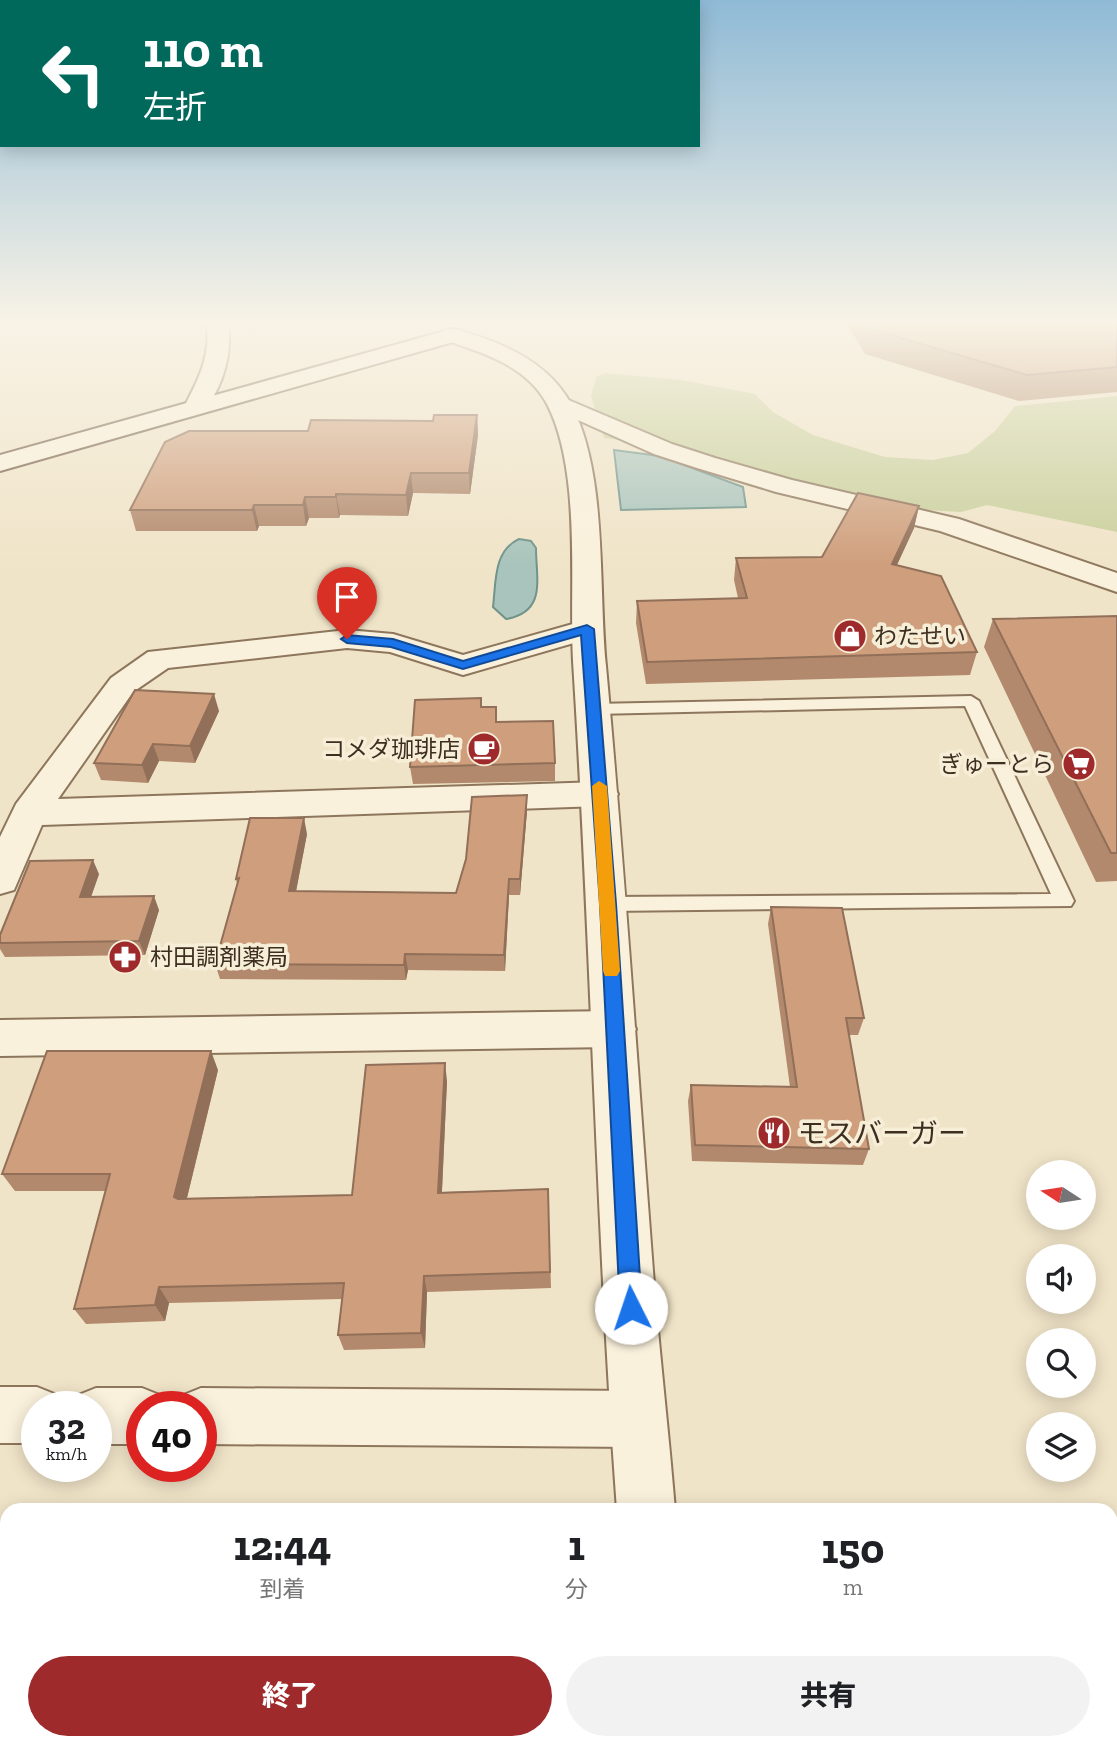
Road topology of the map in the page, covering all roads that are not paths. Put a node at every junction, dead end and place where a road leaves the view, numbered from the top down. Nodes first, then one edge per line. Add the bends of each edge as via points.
1 (199, 402) edge
2 (215, 402) edge
3 (559, 403) joint
4 (196, 407) junction
5 (0, 463) edge
6 (1117, 583) edge
7 (587, 629) junction
8 (594, 709) junction
9 (600, 794) junction
10 (29, 813) junction
11 (0, 880) edge
12 (608, 904) junction
13 (614, 1029) junction
14 (0, 1038) edge
15 (0, 1415) edge
16 (21, 1415) edge
17 (217, 1416) edge
18 (638, 1419) junction
19 (645, 1503) edge

1 - 4 street
2 - 4 street
3 - 6 street via 706,463 949,525
3 - 7 street via 573,439 583,518
4 - 5 street
7 - 8 street
7 - 10 street via 463,665 393,643 347,639 159,659 122,685
8 - 9 street
8 - 12 lane via 971,701 1064,901
9 - 10 street
9 - 12 street
10 - 11 street
12 - 13 street
13 - 14 street
13 - 18 street
15 - 16 street
17 - 18 street
18 - 19 street

